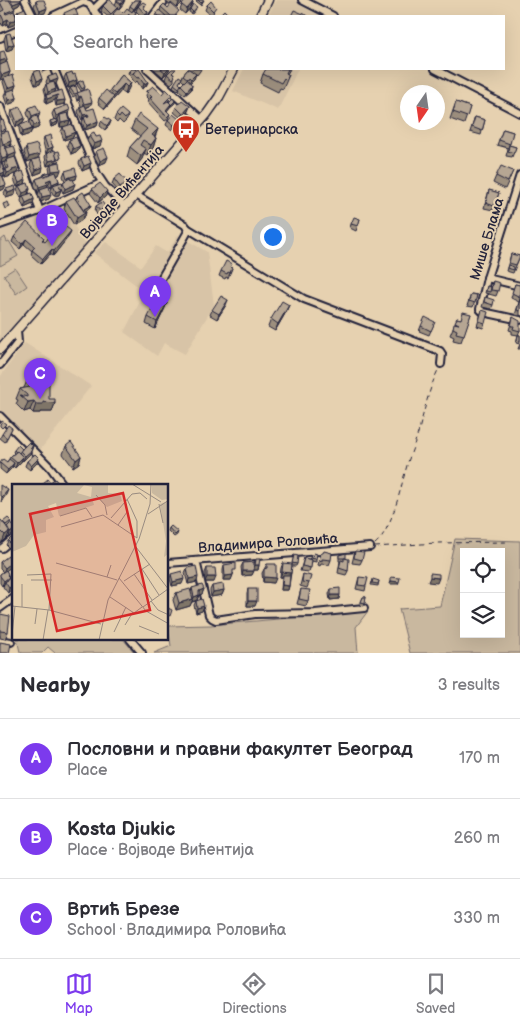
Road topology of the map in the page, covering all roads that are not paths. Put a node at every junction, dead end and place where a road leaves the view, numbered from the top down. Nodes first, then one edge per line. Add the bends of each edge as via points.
1 (25, 0) edge
2 (103, 0) edge
3 (165, 0) edge
4 (268, 0) edge
5 (302, 0) edge
6 (93, 10) junction
7 (32, 15) edge
8 (55, 15) edge
9 (97, 15) edge
10 (154, 15) edge
11 (260, 15) edge
12 (331, 15) edge
13 (15, 31) edge
14 (0, 38) edge
15 (54, 70) edge
16 (148, 70) edge
17 (233, 70) edge
18 (437, 70) edge
19 (0, 106) edge
20 (520, 113) edge
21 (202, 120) junction
22 (520, 175) edge
23 (102, 183) junction
24 (136, 195) junction
25 (125, 207) junction
26 (40, 211) junction
27 (0, 225) edge
28 (187, 228) junction
29 (487, 278) junction
30 (520, 286) edge
31 (154, 289) dead end
32 (520, 320) edge
33 (17, 331) junction
34 (0, 349) edge
35 (441, 364) road end
36 (0, 365) edge
37 (0, 416) edge
38 (63, 484) edge
39 (12, 540) edge
40 (370, 547) road end
41 (2, 548) dead end
42 (196, 561) junction
43 (169, 562) edge
44 (12, 599) edge
45 (0, 608) edge
46 (364, 608) dead end
47 (0, 640) edge
48 (131, 640) edge
49 (11, 642) edge
50 (142, 653) edge

1 - 7 street
2 - 6 street
3 - 10 street
4 - 11 main road
5 - 12 street
6 - 8 street via 83,2
6 - 9 street
13 - 14 street
15 - 23 street
16 - 21 street
17 - 21 main road, Војводе Вићентија
18 - 20 street
19 - 26 street
21 - 24 main road, Војводе Вићентија
22 - 29 street, Мише Блама
23 - 25 street
23 - 26 street
24 - 25 main road, Војводе Вићентија
24 - 28 street
25 - 33 main road, Војводе Вићентија
26 - 27 street
28 - 31 street
28 - 35 street via 304,299 440,351
29 - 30 street
29 - 32 street, Мише Блама via 480,311
33 - 34 main road, Војводе Вићентија
33 - 36 street via 18,342
37 - 38 street
39 - 41 street
40 - 42 street, Владимира Роловића
42 - 43 street, Владимира Роловића
42 - 46 street via 209,615 216,620 255,614
44 - 45 street
47 - 49 street
48 - 50 street

